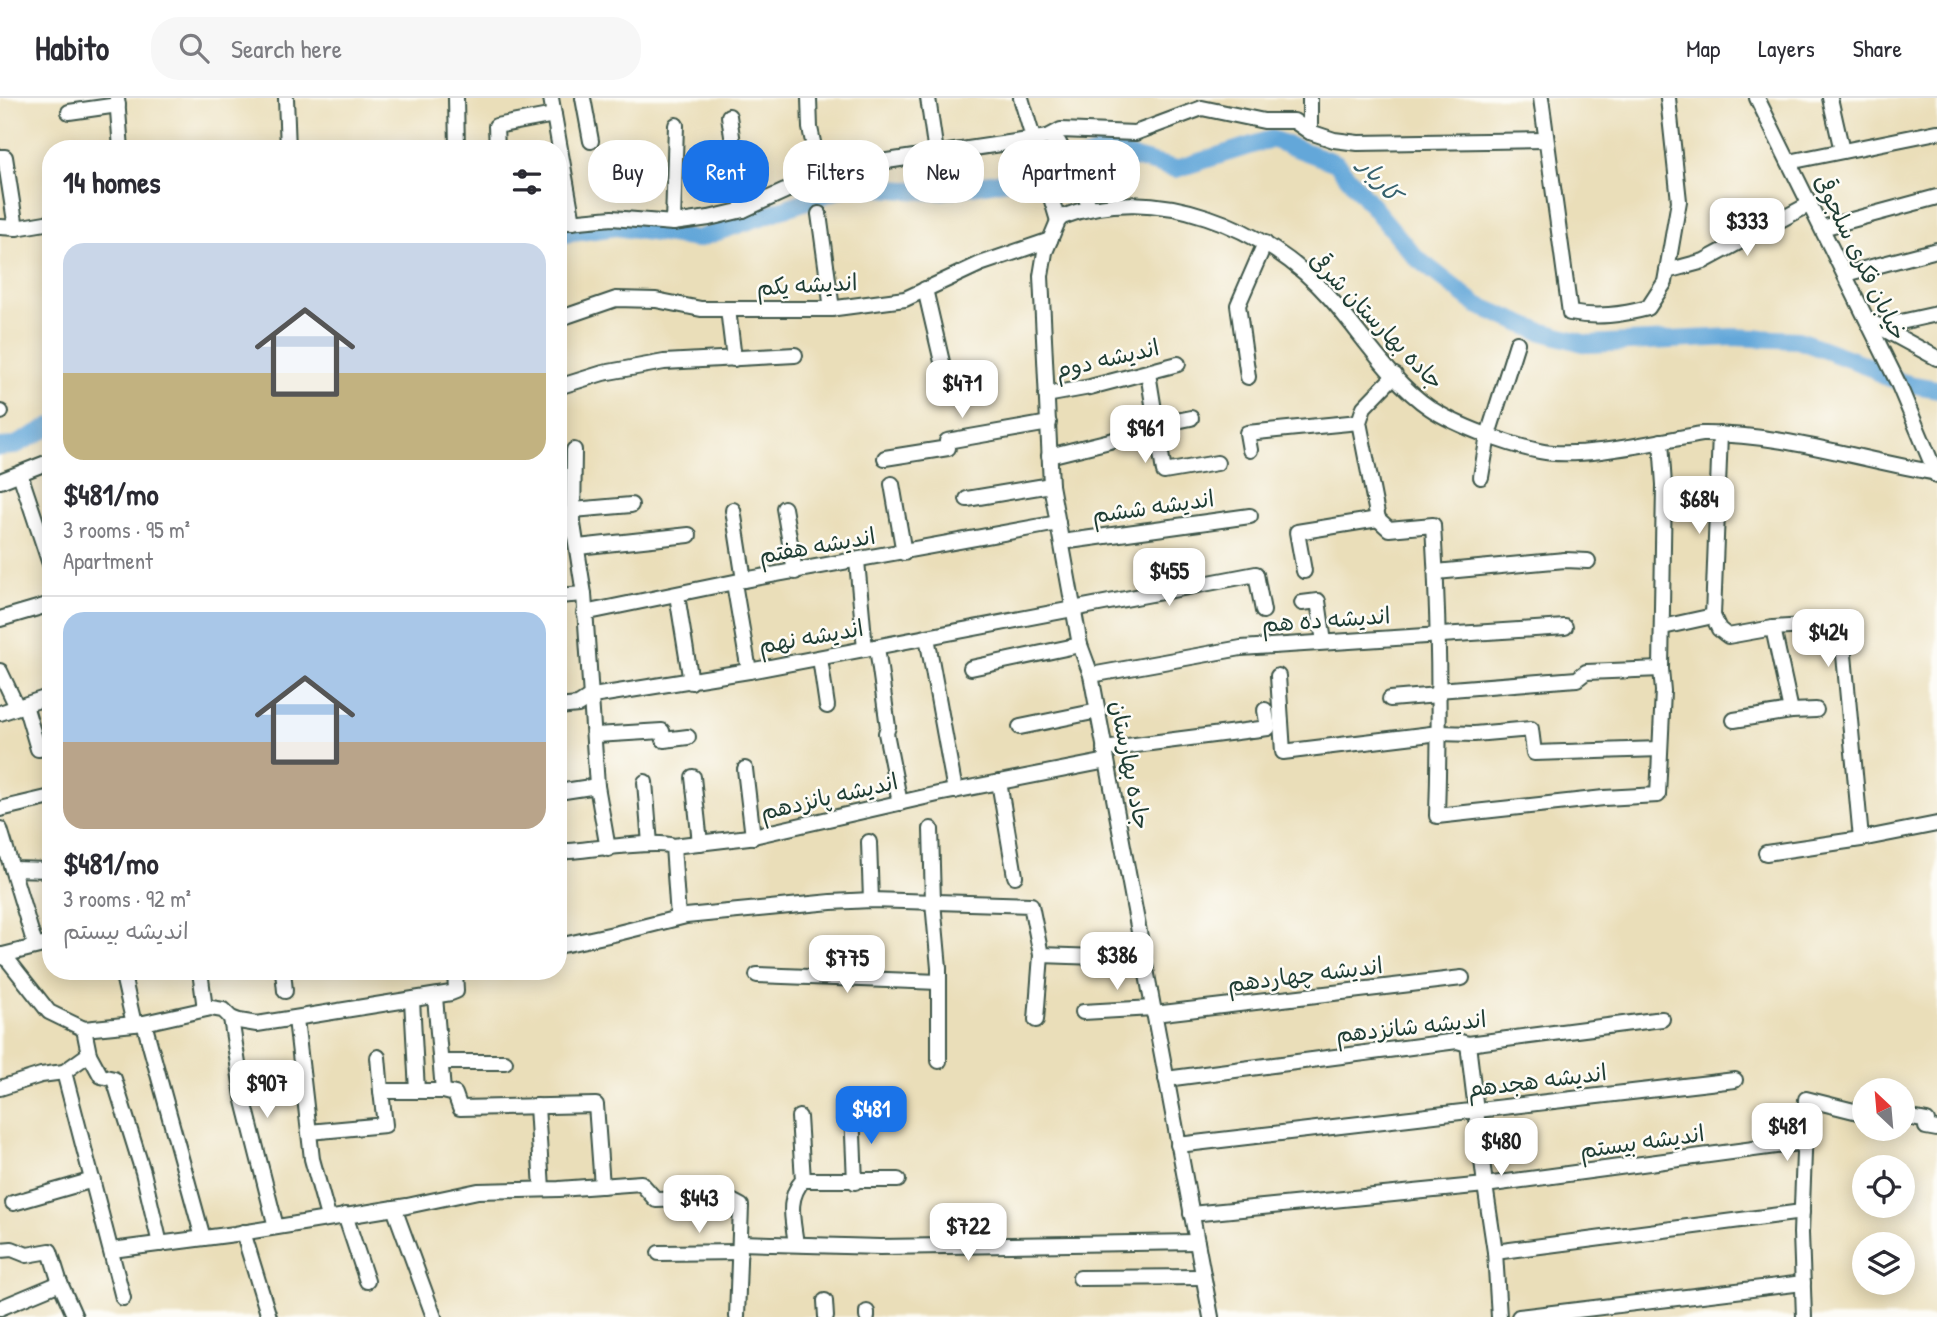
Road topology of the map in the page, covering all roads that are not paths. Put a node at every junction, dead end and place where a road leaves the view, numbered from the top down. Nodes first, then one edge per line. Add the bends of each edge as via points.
1 (286, 98) edge
2 (456, 98) edge
3 (551, 98) edge
4 (583, 98) edge
5 (809, 98) edge
6 (929, 98) edge
7 (1021, 98) edge
8 (1310, 98) edge
9 (1541, 98) edge
10 (1668, 98) edge
11 (1757, 98) edge
12 (1830, 98) edge
13 (117, 102) edge
14 (69, 112) dead end
15 (554, 115) junction
16 (729, 116) dead end
17 (676, 125) dead end
18 (1310, 132) junction
19 (1937, 132) edge
20 (120, 140) edge
21 (288, 140) edge
22 (457, 140) edge
23 (497, 140) edge
24 (558, 140) edge
25 (591, 140) edge
26 (813, 140) edge
27 (934, 140) edge
28 (1047, 140) joint
29 (1546, 140) junction
30 (1843, 151) junction
31 (0, 157) edge
32 (1789, 162) junction
33 (783, 192) edge
34 (1937, 197) edge
35 (1053, 203) edge
36 (1083, 203) edge
37 (1810, 204) junction
38 (1085, 209) junction
39 (743, 210) junction
40 (819, 214) dead end
41 (1058, 221) junction
42 (567, 223) edge
43 (673, 223) junction
44 (42, 224) edge
45 (0, 228) edge
46 (16, 228) junction
47 (1822, 228) junction
48 (1050, 240) junction
49 (1265, 243) junction
50 (1937, 250) edge
51 (1667, 271) junction
52 (1845, 274) junction
53 (925, 289) junction
54 (728, 309) junction
55 (832, 309) junction
56 (1937, 314) edge
57 (567, 316) edge
58 (1873, 324) junction
59 (1517, 343) dead end
60 (795, 355) dead end
61 (1937, 358) edge
62 (734, 359) junction
63 (942, 362) dead end
64 (1178, 365) dead end
65 (1148, 373) junction
66 (1395, 374) junction
67 (1248, 377) dead end
68 (567, 384) edge
69 (1046, 395) junction
70 (1191, 418) dead end
71 (1359, 422) junction
72 (1049, 423) junction
73 (1157, 425) junction
74 (1720, 434) junction
75 (1488, 435) junction
76 (1130, 436) dead end
77 (1661, 441) junction
78 (573, 450) dead end
79 (1250, 450) dead end
80 (1049, 456) junction
81 (885, 458) dead end
82 (1217, 463) dead end
83 (42, 465) edge
84 (20, 474) junction
85 (1937, 474) edge
86 (1481, 477) dead end
87 (0, 481) edge
88 (892, 484) dead end
89 (1051, 485) junction
90 (967, 499) dead end
91 (631, 505) dead end
92 (784, 508) dead end
93 (733, 510) dead end
94 (1250, 516) dead end
95 (568, 519) edge
96 (1378, 519) junction
97 (1058, 523) junction
98 (690, 535) dead end
99 (42, 540) edge
100 (1062, 542) junction
101 (578, 547) junction
102 (904, 553) junction
103 (857, 561) junction
104 (1588, 561) dead end
105 (1304, 571) dead end
106 (795, 572) junction
107 (1436, 572) junction
108 (739, 582) junction
109 (584, 594) junction
110 (567, 595) edge
111 (677, 595) junction
112 (1302, 603) dead end
113 (42, 607) edge
114 (1073, 608) junction
115 (1263, 611) dead end
116 (584, 613) junction
117 (1713, 616) junction
118 (0, 619) edge
119 (1663, 626) junction
120 (1565, 627) dead end
121 (1773, 628) junction
122 (1437, 636) junction
123 (927, 637) junction
124 (1324, 642) junction
125 (1080, 645) junction
126 (871, 648) junction
127 (820, 658) junction
128 (971, 668) dead end
129 (1661, 669) junction
130 (0, 671) edge
131 (749, 671) junction
132 (1091, 676) junction
133 (1278, 676) dead end
134 (691, 682) junction
135 (1438, 693) junction
136 (592, 696) junction
137 (42, 699) edge
138 (1390, 699) dead end
139 (21, 706) junction
140 (567, 706) edge
141 (827, 706) dead end
142 (1265, 710) dead end
143 (1816, 710) dead end
144 (1098, 711) junction
145 (1791, 711) junction
146 (0, 713) edge
147 (1734, 720) dead end
148 (1020, 727) dead end
149 (1439, 733) junction
150 (596, 735) junction
151 (688, 737) dead end
152 (42, 748) edge
153 (1660, 748) junction
154 (1106, 755) junction
155 (745, 769) dead end
156 (693, 777) dead end
157 (645, 782) dead end
158 (999, 782) junction
159 (597, 786) junction
160 (567, 791) edge
161 (955, 791) junction
162 (42, 799) edge
163 (900, 803) junction
164 (0, 809) edge
165 (1937, 824) edge
166 (0, 829) edge
167 (931, 829) dead end
168 (753, 837) junction
169 (1861, 839) junction
170 (700, 842) junction
171 (869, 842) dead end
172 (650, 844) junction
173 (673, 846) junction
174 (608, 849) junction
175 (567, 851) edge
176 (1766, 853) dead end
177 (12, 869) junction
178 (42, 870) edge
179 (1015, 876) dead end
180 (871, 900) junction
181 (933, 902) junction
182 (678, 917) junction
183 (42, 944) edge
184 (567, 944) edge
185 (35, 945) junction
186 (1142, 952) junction
187 (1, 955) edge
188 (1041, 955) junction
189 (757, 975) dead end
190 (1462, 978) dead end
191 (125, 980) edge
192 (201, 980) edge
193 (284, 980) edge
194 (455, 980) edge
195 (939, 982) junction
196 (285, 991) dead end
197 (435, 997) junction
198 (412, 1000) junction
199 (205, 1009) junction
200 (1153, 1011) junction
201 (1083, 1012) dead end
202 (231, 1018) junction
203 (296, 1019) junction
204 (1662, 1019) dead end
205 (1036, 1020) dead end
206 (139, 1023) junction
207 (84, 1029) junction
208 (1468, 1044) junction
209 (89, 1054) junction
210 (378, 1056) dead end
211 (939, 1061) dead end
212 (441, 1062) junction
213 (505, 1062) dead end
214 (64, 1072) junction
215 (1166, 1079) junction
216 (1735, 1080) dead end
217 (0, 1087) edge
218 (382, 1091) junction
219 (417, 1091) junction
220 (443, 1091) junction
221 (537, 1106) junction
222 (1476, 1110) junction
223 (1852, 1110) edge
224 (852, 1112) dead end
225 (799, 1117) dead end
226 (1915, 1119) edge
227 (1937, 1129) edge
228 (309, 1132) junction
229 (1806, 1142) junction
230 (1178, 1145) junction
231 (93, 1180) junction
232 (803, 1180) junction
233 (898, 1180) dead end
234 (855, 1181) junction
235 (1485, 1185) junction
236 (602, 1186) junction
237 (542, 1189) junction
238 (13, 1203) dead end
239 (394, 1208) junction
240 (1802, 1212) junction
241 (1191, 1214) junction
242 (345, 1215) junction
243 (328, 1217) junction
244 (276, 1227) junction
245 (243, 1232) junction
246 (203, 1238) junction
247 (1197, 1242) junction
248 (160, 1244) junction
249 (796, 1244) junction
250 (740, 1248) junction
251 (0, 1250) edge
252 (112, 1250) junction
253 (1495, 1252) junction
254 (659, 1253) dead end
255 (1080, 1278) dead end
256 (1203, 1278) junction
257 (367, 1281) dead end
258 (60, 1283) junction
259 (1803, 1283) junction
260 (123, 1298) dead end
261 (825, 1301) dead end
262 (0, 1308) edge
263 (75, 1317) edge
264 (269, 1317) edge
265 (434, 1317) edge
266 (737, 1317) edge
267 (826, 1317) edge
268 (1211, 1317) edge
269 (1499, 1317) edge
270 (1519, 1317) edge
271 (1804, 1317) edge

1 - 21 street
2 - 22 street
3 - 15 street
4 - 25 street
5 - 26 street
6 - 27 street
7 - 28 street
8 - 18 street
9 - 29 street
10 - 51 street via 1679,201
11 - 32 street, خیابان فکری سلجوقی
12 - 30 street
13 - 14 street
13 - 20 street
15 - 23 street via 496,126
15 - 24 street
16 - 39 street
17 - 43 street
18 - 28 street via 1294,121 1264,121 1202,107 1135,133 1061,130
18 - 29 street via 1358,143
19 - 30 street
29 - 51 street via 1570,313 1620,315 1648,308
30 - 32 street
31 - 46 street via 5,157
32 - 37 street, خیابان فکری سلجوقی
33 - 39 street
34 - 47 street
35 - 41 street
36 - 38 street
37 - 47 street, خیابان فکری سلجوقی
37 - 51 street via 1704,261
38 - 41 street
38 - 49 street, جاده بهارستان شرقی via 1143,204 1206,217
39 - 43 street
40 - 55 street
41 - 48 street, جاده بهارستان
42 - 43 street via 612,218
44 - 46 street
45 - 46 street
47 - 52 street, خیابان فکری سلجوقی
48 - 53 street, اندیشه یکم
48 - 69 street, جاده بهارستان via 1041,276
49 - 66 street, جاده بهارستان شرقی via 1329,296
49 - 67 street via 1238,305
50 - 52 street
52 - 58 street, خیابان فکری سلجوقی
53 - 55 street, اندیشه یکم via 905,299
53 - 63 street
54 - 55 street, اندیشه یکم
54 - 57 street, اندیشه یکم via 616,299
54 - 62 street
56 - 58 street
58 - 61 street
58 - 85 street, خیابان فکری سلجوقی
59 - 75 street
60 - 62 street
62 - 68 street via 664,362
64 - 65 street, اندیشه دوم
65 - 69 street, اندیشه دوم
65 - 73 street
66 - 71 street via 1364,407
66 - 75 street, جاده بهارستان شرقی via 1431,409
69 - 72 street, جاده بهارستان
70 - 73 street
71 - 79 street via 1247,433
71 - 96 street
72 - 80 street, جاده بهارستان
72 - 81 street via 959,438 947,441 948,448
73 - 82 street via 1164,472
74 - 77 street, جاده بهارستان شرقی
74 - 85 street, جاده بهارستان شرقی
74 - 117 street
75 - 77 street, جاده بهارستان شرقی via 1559,453
75 - 86 street
76 - 80 street
77 - 119 street
78 - 95 street
80 - 89 street, جاده بهارستان
83 - 84 street
84 - 87 street
84 - 99 street
88 - 102 street
89 - 90 street
89 - 97 street, جاده بهارستان
91 - 95 street
92 - 106 street
93 - 108 street
94 - 100 street, اندیشه ششم
95 - 101 street
96 - 105 street via 1297,532
96 - 107 street via 1389,530 1433,525
97 - 100 street, جاده بهارستان
97 - 102 street, اندیشه هفتم
98 - 101 street
100 - 114 street, جاده بهارستان
101 - 109 street
102 - 103 street, اندیشه هفتم
103 - 106 street, اندیشه هفتم
103 - 126 street
104 - 107 street via 1565,559
106 - 108 street, اندیشه هفتم
107 - 122 street
108 - 111 street, اندیشه هفتم
108 - 131 street
109 - 110 street
109 - 116 street
111 - 116 street, اندیشه هفتم
111 - 134 street
112 - 124 street via 1318,601
113 - 118 street
114 - 115 street, اندیشه نهم via 1256,574
114 - 123 street, اندیشه نهم
114 - 125 street, جاده بهارستان
116 - 136 street
117 - 119 street
117 - 121 street via 1728,636
119 - 129 street
120 - 122 street, اندیشه ده هم
121 - 145 street
121 - 169 street via 1837,624 1843,644
122 - 124 street, اندیشه ده هم
122 - 135 street
123 - 126 street, اندیشه نهم
123 - 161 street
124 - 132 street, اندیشه ده هم via 1241,648
125 - 128 street
125 - 132 street, جاده بهارستان
126 - 127 street, اندیشه نهم
126 - 163 street
127 - 131 street, اندیشه نهم
127 - 141 street
129 - 135 street via 1586,672 1577,679
129 - 153 street
130 - 139 street
131 - 134 street, اندیشه نهم
132 - 144 street, جاده بهارستان
133 - 149 street via 1283,752
134 - 136 street, اندیشه نهم
135 - 138 street
135 - 149 street
136 - 140 street, اندیشه نهم
136 - 150 street
137 - 139 street
139 - 146 street
139 - 152 street via 38,749
142 - 154 street, اندیشه پانزدهم via 1268,728
143 - 145 street
144 - 148 street
144 - 154 street, جاده بهارستان
145 - 147 street
149 - 153 street via 1531,729 1534,753
149 - 153 street via 1437,816 1658,795
150 - 151 street via 662,731 664,740
150 - 159 street
154 - 158 street, اندیشه پانزدهم
154 - 186 street, جاده بهارستان
155 - 168 street
156 - 170 street
157 - 172 street
158 - 161 street, اندیشه پانزدهم
158 - 179 street
159 - 160 street
159 - 174 street
161 - 163 street, اندیشه پانزدهم
162 - 164 street
163 - 168 street, اندیشه پانزدهم
165 - 169 street
166 - 177 street
167 - 181 street
168 - 170 street, اندیشه پانزدهم
169 - 176 street
170 - 173 street, اندیشه پانزدهم
171 - 180 street
172 - 173 street, اندیشه پانزدهم
172 - 174 street, اندیشه پانزدهم
173 - 182 street
174 - 175 street, اندیشه پانزدهم
177 - 178 street
177 - 185 street
180 - 181 street
180 - 182 street
181 - 188 street via 1031,905
181 - 195 street
182 - 184 street
183 - 185 street
185 - 187 street
186 - 188 street via 1097,957
186 - 200 street, جاده بهارستان
187 - 207 street via 48,1012
188 - 205 street
189 - 195 street
190 - 200 street, اندیشه چهاردهم
191 - 206 street
192 - 199 street
193 - 196 street
194 - 197 street via 456,991
195 - 211 street
197 - 198 street
197 - 212 street
198 - 203 street
198 - 219 street
199 - 202 street via 223,1010
199 - 206 street
200 - 201 street, اندیشه چهاردهم
200 - 215 street, جاده بهارستان
202 - 203 street via 257,1024
202 - 244 street via 243,1097
203 - 228 street
204 - 208 street, اندیشه شانزدهم
206 - 207 street
206 - 246 street
207 - 209 street
208 - 215 street, اندیشه شانزدهم via 1457,1041
208 - 222 street
209 - 214 street
209 - 248 street via 101,1076 114,1079 144,1172
210 - 218 street
212 - 213 street
212 - 220 street
214 - 217 street
214 - 231 street
215 - 230 street, جاده بهارستان
216 - 222 street, اندیشه هجدهم
218 - 219 street
218 - 228 street via 385,1125
219 - 220 street
220 - 221 street via 454,1094 460,1108
221 - 236 street via 596,1105
221 - 237 street
222 - 230 street, اندیشه هجدهم
222 - 235 street
223 - 229 street via 1806,1099
224 - 234 street
225 - 232 street
226 - 227 street
228 - 243 street
229 - 235 street, اندیشه بیستم
229 - 240 street
230 - 241 street, جاده بهارستان
231 - 238 street
231 - 252 street
232 - 234 street
232 - 249 street via 794,1190 791,1212
233 - 234 street
235 - 241 street, اندیشه بیستم
235 - 253 street
236 - 237 street
236 - 250 street via 642,1184 656,1200 726,1198 741,1206
237 - 239 street via 478,1191
239 - 242 street
239 - 265 street
240 - 253 street
240 - 259 street
241 - 247 street, جاده بهارستان
242 - 243 street
242 - 257 street
243 - 244 street
244 - 245 street
245 - 246 street
245 - 264 street
246 - 248 street
247 - 249 street
247 - 256 street, جاده بهارستان
248 - 252 street
249 - 250 street
250 - 254 street
250 - 266 street
251 - 258 street via 27,1255 50,1251
252 - 260 street
253 - 269 street
255 - 256 street
256 - 268 street, جاده بهارستان
258 - 262 street
258 - 263 street
259 - 270 street
259 - 271 street
261 - 267 street

